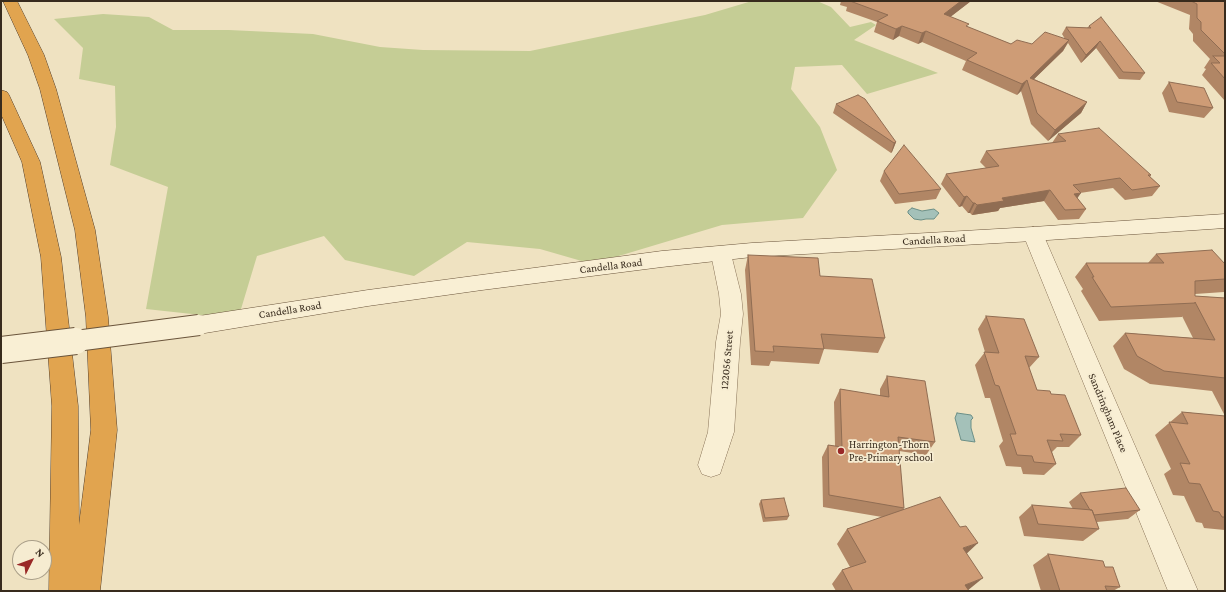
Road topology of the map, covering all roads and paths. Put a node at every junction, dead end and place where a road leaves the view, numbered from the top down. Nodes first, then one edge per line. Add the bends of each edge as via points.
1 (10, 1) edge
2 (5, 23) dead end
3 (48, 89) junction
4 (1, 95) edge
5 (1225, 220) edge
6 (1033, 234) junction
7 (721, 254) junction
8 (1, 350) edge
9 (711, 466) dead end
10 (64, 591) edge
11 (85, 591) edge
12 (1183, 591) edge

1 - 3 highway via 36,55
2 - 3 highway
3 - 11 highway via 85,230 97,318 104,430
4 - 10 highway via 31,162 51,257 65,406
5 - 6 street, Candella Road
6 - 7 street, Candella Road via 752,250
6 - 12 street, Sandringham Place
7 - 8 street, Candella Road, bridge via 474,283 199,325
7 - 9 street, 122056 Street via 732,314 721,432

